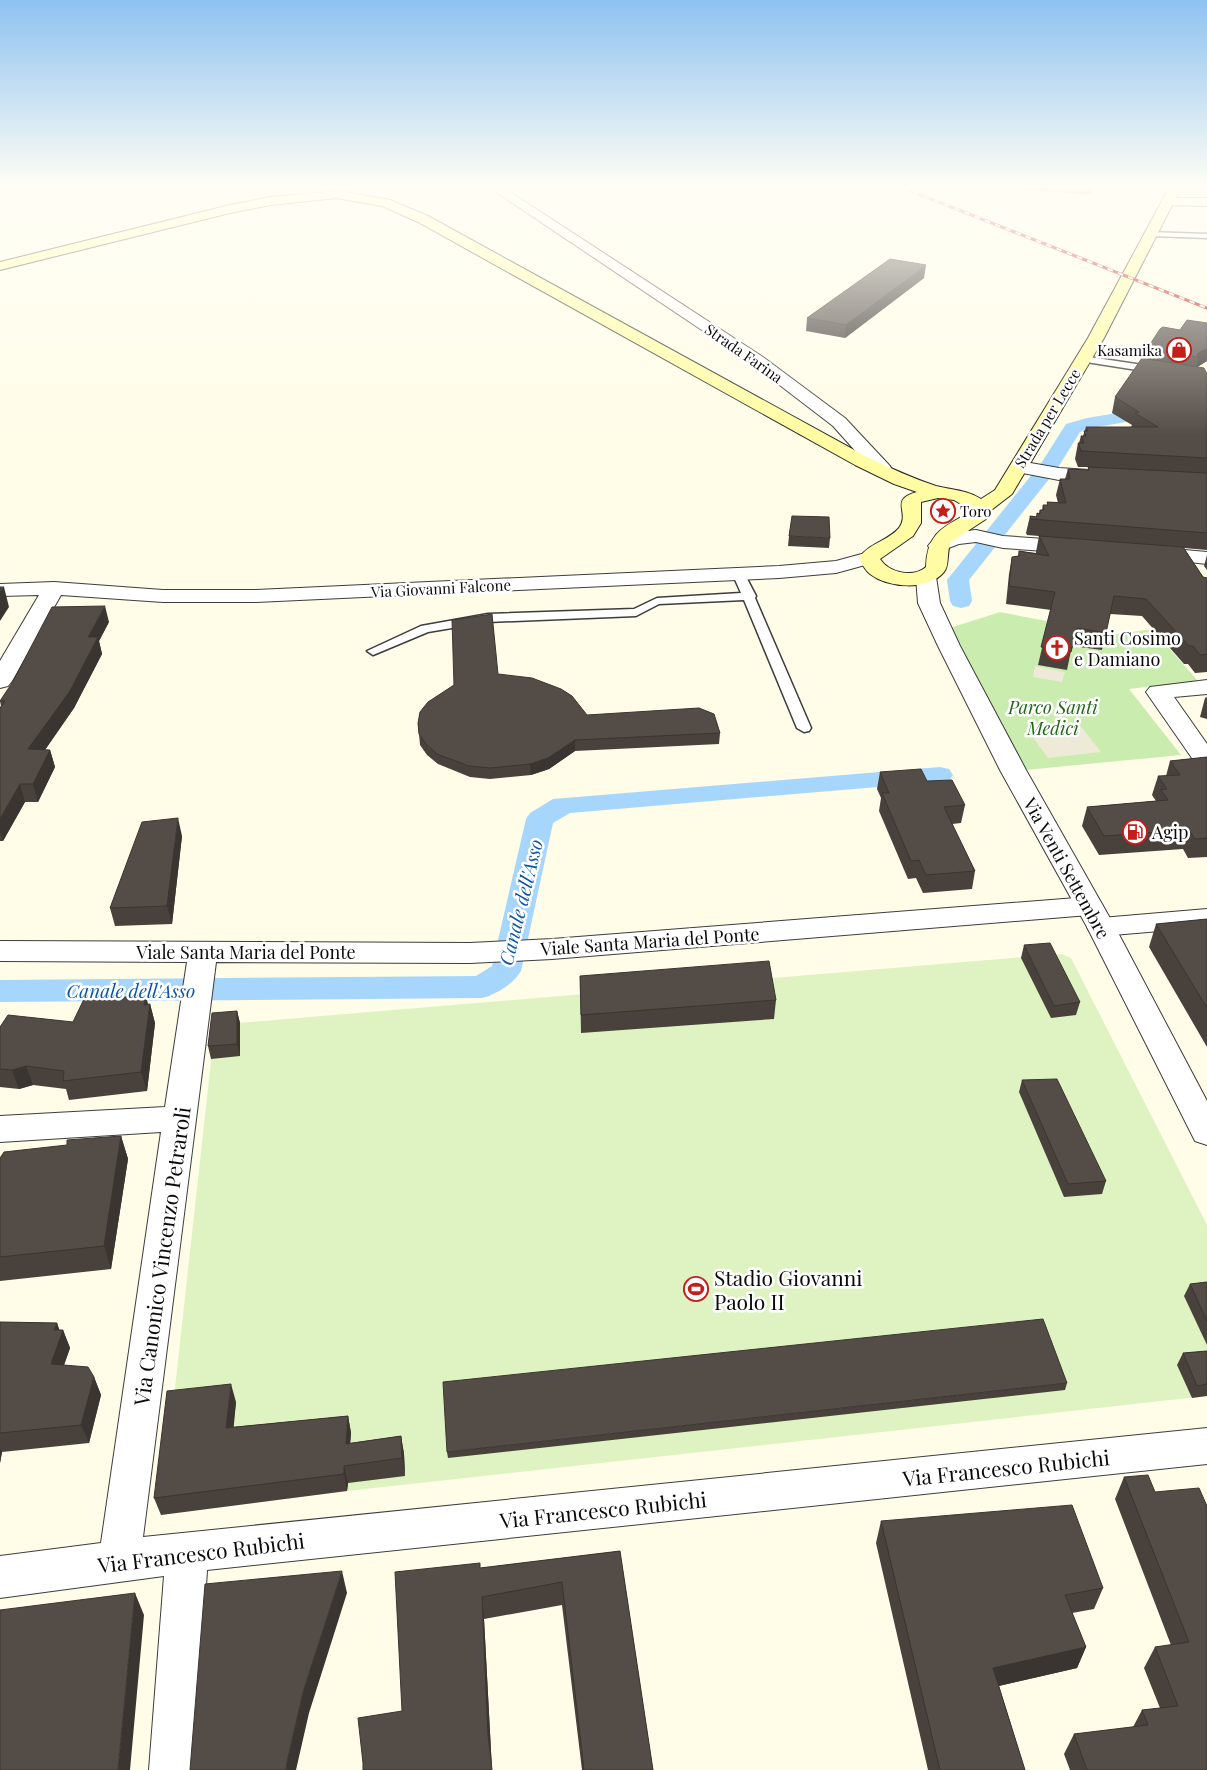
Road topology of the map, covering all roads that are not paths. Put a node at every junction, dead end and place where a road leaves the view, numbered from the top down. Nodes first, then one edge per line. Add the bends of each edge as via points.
1 (517, 271) edge
2 (621, 271) edge
3 (1133, 271) edge
4 (1083, 359) junction
5 (1169, 372) edge
6 (839, 422) junction
7 (820, 437) junction
8 (862, 461) junction
9 (883, 470) junction
10 (1020, 472) junction
11 (1122, 478) edge
12 (945, 492) junction
13 (912, 499) junction
14 (981, 508) junction
15 (938, 546) junction
16 (1089, 549) edge
17 (1128, 552) edge
18 (1185, 556) junction
19 (868, 558) junction
20 (1207, 558) edge
21 (828, 569) junction
22 (739, 574) junction
23 (892, 576) junction
24 (926, 577) junction
25 (1202, 581) edge
26 (54, 588) junction
27 (0, 590) edge
28 (750, 596) junction
29 (928, 603) junction
30 (373, 651) dead end
31 (0, 681) edge
32 (1207, 687) edge
33 (804, 728) dead end
34 (1207, 755) edge
35 (1095, 916) junction
36 (1207, 918) edge
37 (0, 951) edge
38 (202, 960) junction
39 (180, 1118) junction
40 (0, 1129) edge
41 (1207, 1132) edge
42 (1207, 1446) edge
43 (187, 1552) junction
44 (119, 1562) junction
45 (0, 1577) edge
46 (172, 1770) edge

1 - 7 main road
2 - 6 street, Strada Farina via 757,360
3 - 4 main road, Strada per Lecce
4 - 5 lane
4 - 10 main road, Strada per Lecce
6 - 7 street
6 - 9 street, Strada Farina
7 - 8 main road
8 - 9 main road
8 - 13 main road
9 - 12 main road via 901,480
10 - 11 street
10 - 12 main road via 987,489
10 - 14 main road, Strada per Lecce via 1002,494
12 - 13 main road
12 - 14 main road via 969,499
13 - 19 main road via 910,526 898,539
14 - 15 main road, Strada per Lecce via 979,515 950,530
15 - 16 street via 976,536 1003,542
15 - 24 main road via 936,568
17 - 18 street
18 - 20 street
18 - 25 street
19 - 21 street, Via Giovanni Falcone
19 - 23 main road via 871,564
21 - 22 street, Via Giovanni Falcone
21 - 23 street, Via Giovanni Falcone
22 - 26 street, Via Giovanni Falcone via 256,596 163,596
22 - 28 lane
23 - 24 main road
23 - 29 street, Via Venti Settembre via 915,590
24 - 29 street, Via Venti Settembre
26 - 27 street, Via Giovanni Falcone
26 - 31 street
28 - 30 lane via 657,601 636,612 488,618 425,629
28 - 33 lane
29 - 35 street, Via Venti Settembre via 1013,770
32 - 34 street via 1158,692 1203,756
35 - 36 street, Viale Santa Maria del Ponte
35 - 38 street, Viale Santa Maria del Ponte via 552,949
35 - 41 street, Via Venti Settembre
37 - 38 street, Viale Santa Maria del Ponte
38 - 39 street, Via Canonico Vincenzo Petraroli
39 - 40 street
39 - 44 street, Via Canonico Vincenzo Petraroli
42 - 43 street, Via Francesco Rubichi
43 - 44 street, Via Francesco Rubichi
43 - 46 street
44 - 45 street, Via Francesco Rubichi

